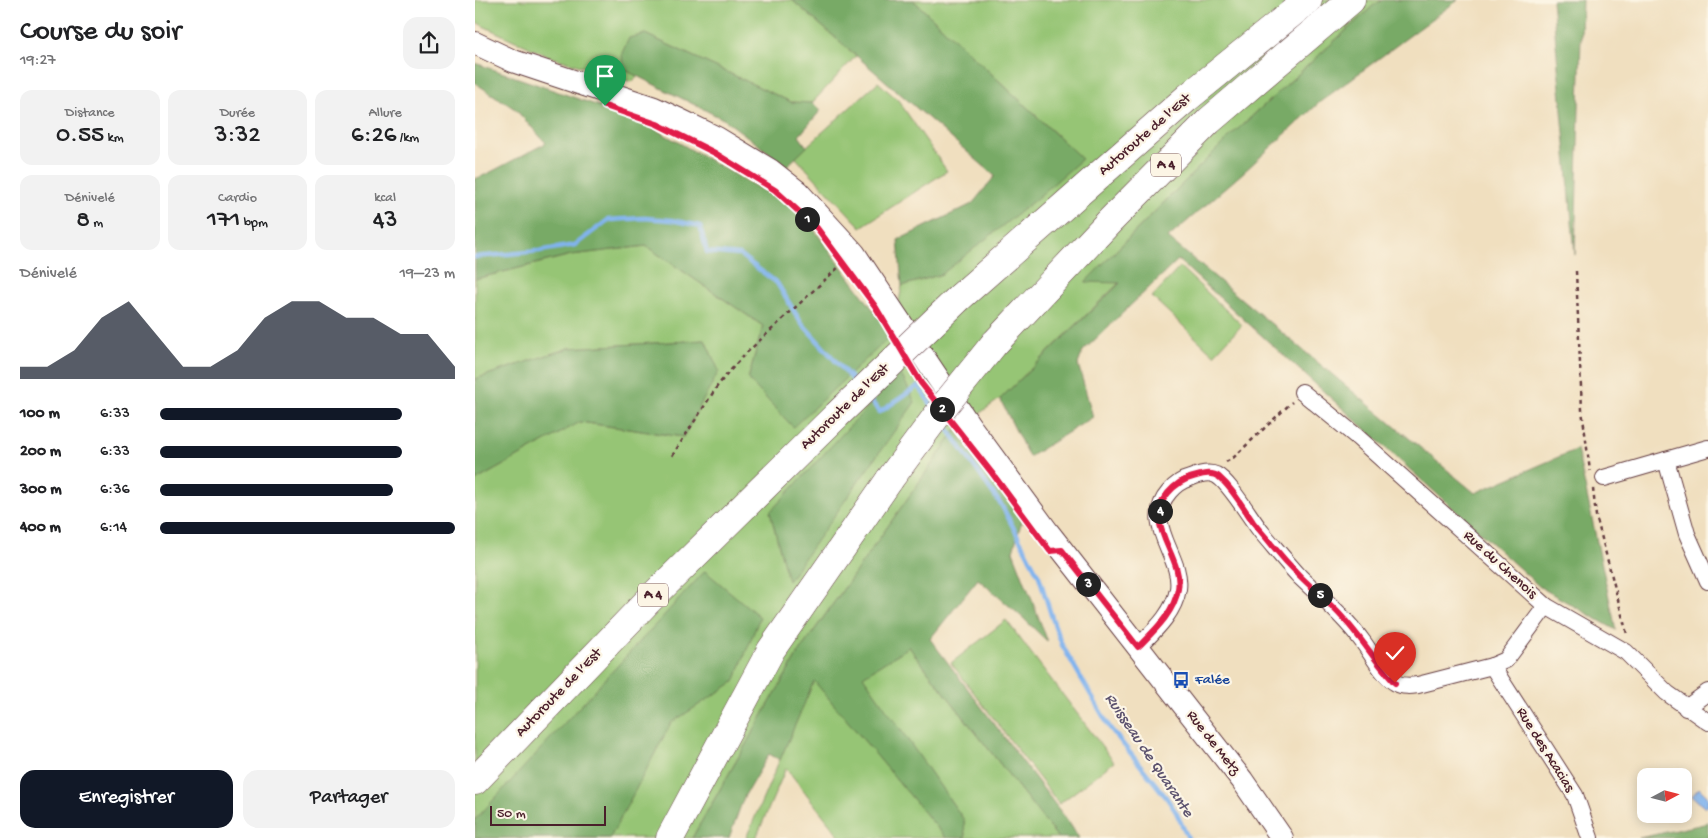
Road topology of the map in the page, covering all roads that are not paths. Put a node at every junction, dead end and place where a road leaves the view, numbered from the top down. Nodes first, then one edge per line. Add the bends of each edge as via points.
1 (1308, 0) edge
2 (1351, 0) edge
3 (475, 43) edge
4 (1302, 392) road end
5 (1708, 448) edge
6 (1666, 460) junction
7 (1596, 481) road end
8 (1708, 581) edge
9 (1546, 606) junction
10 (1138, 647) junction
11 (1492, 666) junction
12 (1708, 692) edge
13 (1686, 708) junction
14 (1708, 722) edge
15 (475, 781) edge
16 (670, 838) edge
17 (1282, 838) edge
18 (1590, 838) edge

1 - 15 highway, Autoroute de l’Est / A 4, bridge via 1187,98 959,298 647,602
2 - 16 highway, A 4, bridge via 1209,121 994,344 890,479 771,650
3 - 10 main road, Rue de Metz via 513,61 654,108 717,138 770,170 798,192 854,254 968,423
4 - 9 street, Rue du Chenois via 1356,436
5 - 6 street
6 - 7 street
6 - 8 street via 1687,534
9 - 11 street via 1506,660
9 - 13 street, Rue du Chenois via 1626,652
10 - 11 street via 1172,609 1179,586 1159,519 1164,497 1188,478 1216,474 1277,551 1343,617 1395,683 1418,685
10 - 17 main road, Rue de Metz via 1236,772
11 - 18 street, Rue des Acacias via 1575,795
12 - 13 street
13 - 14 street, Rue du Chenois

